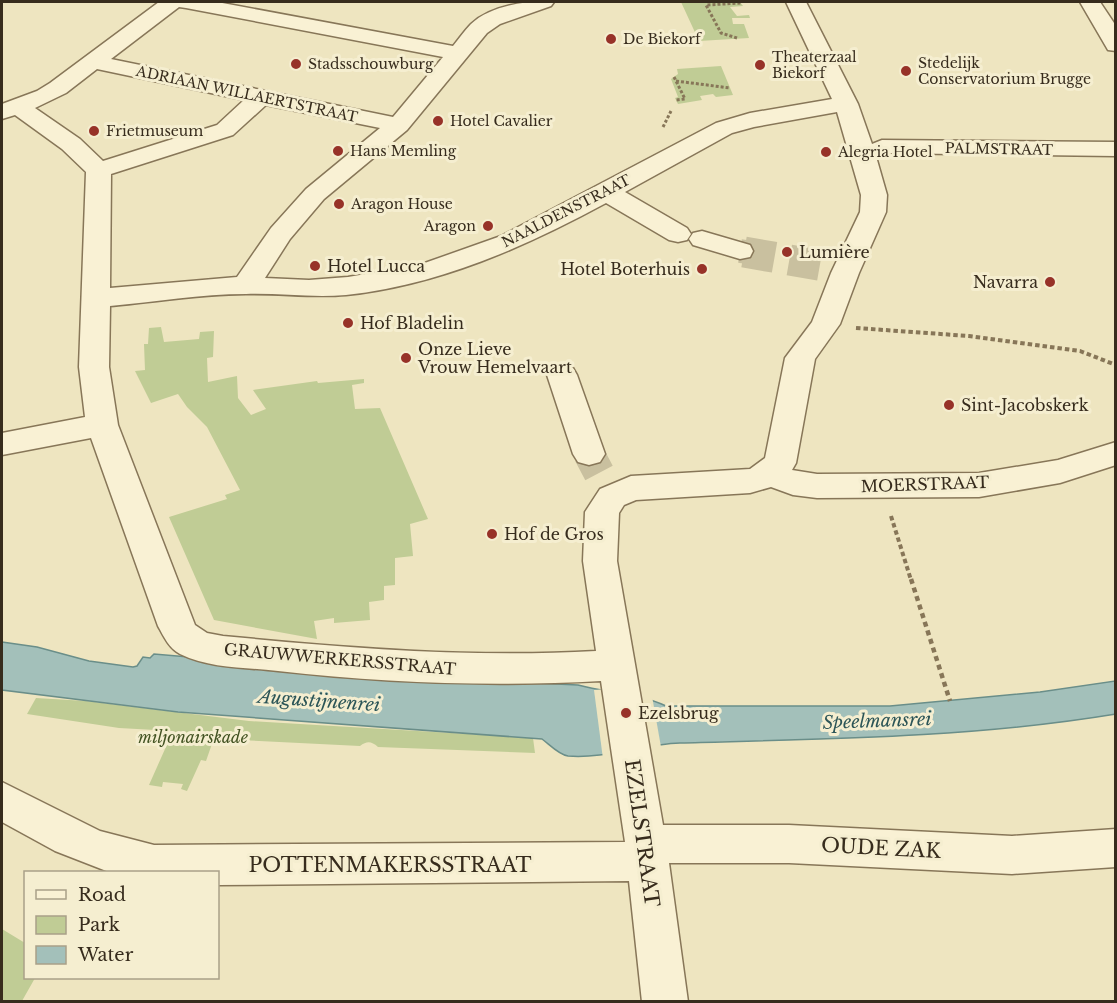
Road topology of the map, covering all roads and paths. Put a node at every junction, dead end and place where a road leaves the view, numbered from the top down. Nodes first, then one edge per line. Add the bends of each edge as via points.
1 (171, 2) edge
2 (186, 2) edge
3 (544, 2) edge
4 (796, 2) edge
5 (1090, 2) edge
6 (741, 3) edge
7 (1113, 37) edge
8 (737, 38) dead end
9 (456, 53) junction
10 (94, 62) junction
11 (730, 88) dead end
12 (260, 98) junction
13 (676, 100) dead end
14 (846, 105) junction
15 (7, 111) edge
16 (671, 111) dead end
17 (399, 125) junction
18 (663, 127) dead end
19 (882, 147) dead end
20 (1116, 149) edge
21 (99, 170) junction
22 (608, 190) junction
23 (740, 251) tunnel mouth
24 (246, 285) junction
25 (97, 298) junction
26 (826, 324) junction
27 (1116, 365) edge
28 (562, 375) dead end
29 (102, 424) junction
30 (2, 444) edge
31 (1116, 453) edge
32 (769, 473) junction
33 (600, 474) junction
34 (882, 486) junction
35 (618, 676) junction
36 (950, 701) dead end
37 (2, 800) edge
38 (1116, 848) edge
39 (647, 852) junction
40 (665, 1002) edge

1 - 10 street
2 - 9 street
3 - 9 street via 484,23
4 - 14 street
5 - 7 street
6 - 8 path via 706,5 721,33
9 - 17 street
10 - 12 street, ADRIAAN WILLAERTSTRAAT
10 - 15 street via 58,88
11 - 13 path via 675,79 685,99
12 - 17 street, ADRIAAN WILLAERTSTRAAT
12 - 21 street via 225,130
14 - 22 street, NAALDENSTRAAT via 738,123 696,141
14 - 26 street via 874,195 873,212 835,269
15 - 21 street via 71,144
16 - 18 path
17 - 24 street via 315,194 280,234
19 - 20 street, PALMSTRAAT
21 - 25 street, GRAUWWERKERSSTRAAT
22 - 23 street via 616,198 690,236
22 - 24 street, NAALDENSTRAAT via 510,242 425,272 309,289
24 - 25 street, NAALDENSTRAAT
25 - 29 street, GRAUWWERKERSSTRAAT via 94,367
26 - 27 path via 969,336 1080,351
26 - 32 street via 800,358 784,452 780,463
28 - 33 street
29 - 30 street
29 - 35 street, GRAUWWERKERSSTRAAT via 176,626 186,640 207,648 314,661
31 - 34 street, MOERSTRAAT via 1060,471 979,485
32 - 33 street via 750,481 631,488
32 - 34 street, MOERSTRAAT via 793,483 817,486
33 - 35 street, EZELSTRAAT via 600,561
34 - 36 path
35 - 39 street, EZELSTRAAT
37 - 39 street, POTTENMAKERSSTRAAT via 88,846 144,863 606,863
38 - 39 street, OUDE ZAK via 1012,855 789,844
39 - 40 street, EZELSTRAAT

